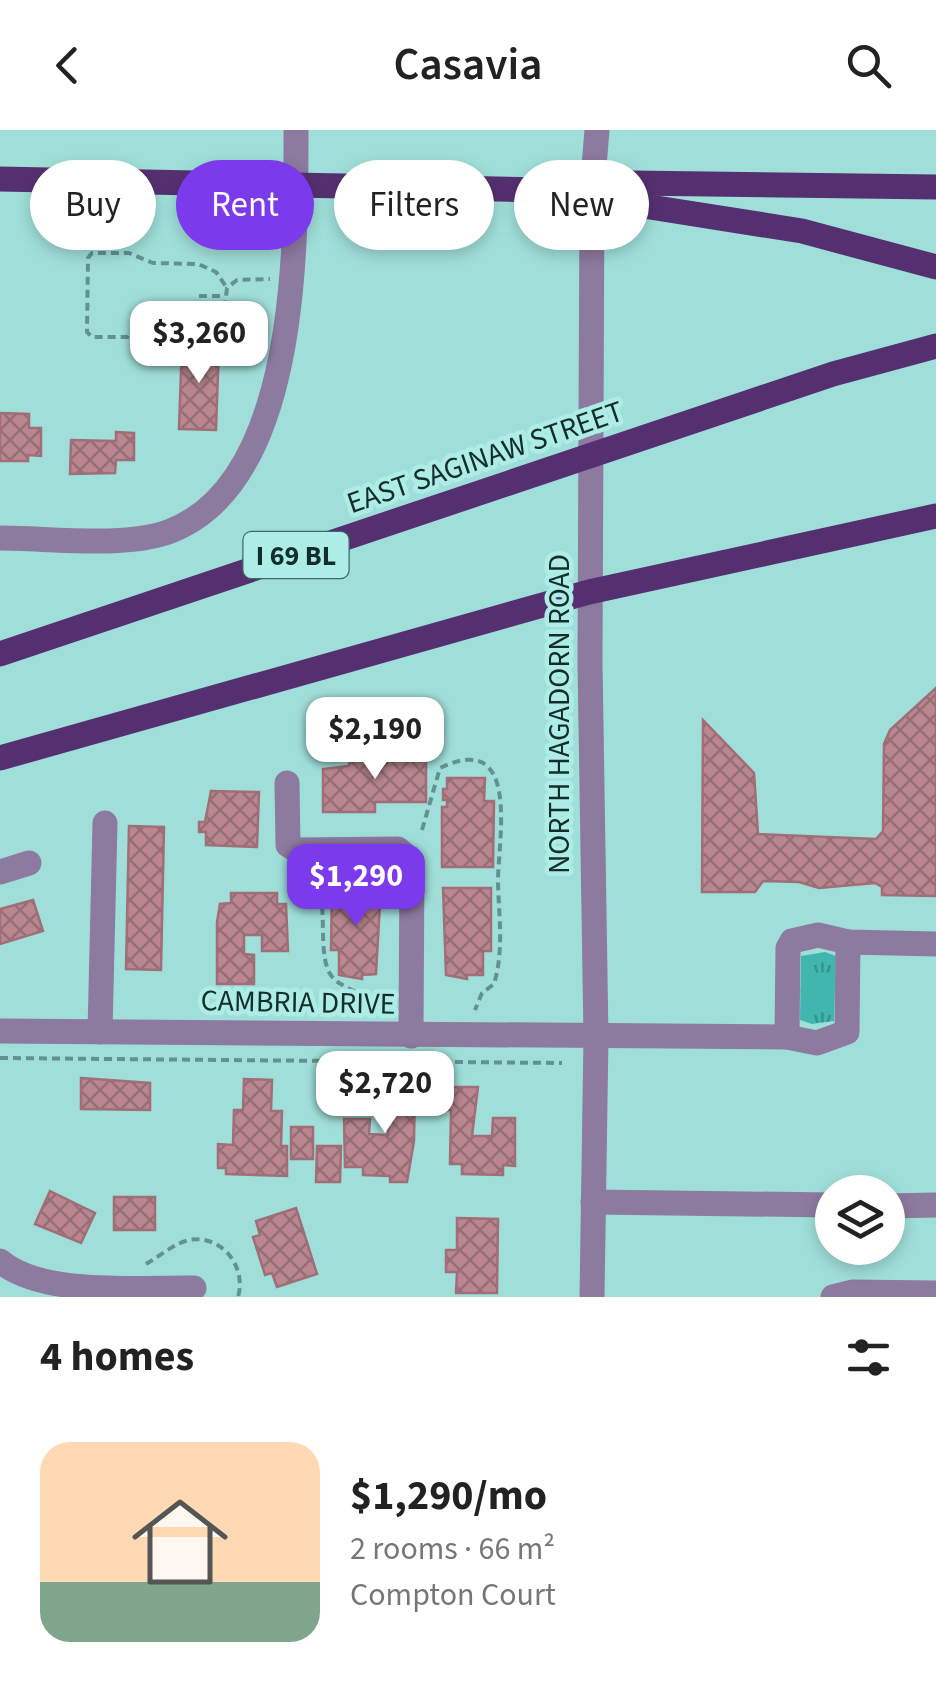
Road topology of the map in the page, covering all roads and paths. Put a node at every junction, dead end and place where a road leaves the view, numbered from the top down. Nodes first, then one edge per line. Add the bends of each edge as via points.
1 (296, 130) edge
2 (597, 130) edge
3 (297, 160) edge
4 (594, 160) edge
5 (0, 178) edge
6 (176, 180) edge
7 (314, 182) edge
8 (649, 184) edge
9 (936, 187) edge
10 (514, 188) edge
11 (649, 207) edge
12 (292, 250) edge
13 (592, 250) edge
14 (936, 266) edge
15 (290, 280) junction
16 (227, 288) junction
17 (199, 296) dead end
18 (225, 296) junction
19 (225, 305) junction
20 (286, 321) junction
21 (162, 326) dead end
22 (172, 326) dead end
23 (936, 346) edge
24 (592, 456) junction
25 (936, 516) edge
26 (0, 538) edge
27 (590, 592) junction
28 (0, 654) edge
29 (0, 758) edge
30 (287, 784) dead end
31 (106, 823) dead end
32 (422, 830) dead end
33 (29, 863) dead end
34 (0, 872) edge
35 (322, 907) dead end
36 (848, 942) junction
37 (936, 944) edge
38 (371, 1009) dead end
39 (475, 1010) dead end
40 (0, 1032) edge
41 (100, 1032) junction
42 (411, 1036) junction
43 (787, 1037) junction
44 (596, 1038) junction
45 (0, 1058) edge
46 (562, 1063) dead end
47 (593, 1202) junction
48 (815, 1205) edge
49 (936, 1205) edge
50 (905, 1206) edge
51 (0, 1261) edge
52 (133, 1266) dead end
53 (194, 1288) dead end
54 (936, 1294) edge
55 (238, 1297) edge
56 (592, 1297) edge
57 (834, 1297) edge

1 - 3 street
2 - 4 street, NORTH HAGADORN ROAD
5 - 6 main road
7 - 10 main road
8 - 9 main road
11 - 14 main road via 802,231
12 - 15 street
13 - 24 street, NORTH HAGADORN ROAD
15 - 16 path via 237,280
15 - 20 street
16 - 18 path
16 - 21 path via 216,272 198,264 92,253 87,332 127,337 136,326
17 - 18 path
18 - 19 path
19 - 20 path via 242,317
19 - 22 path via 206,326
20 - 26 street via 280,372 264,416 229,487 202,514 167,532 129,538
23 - 24 main road, EAST SAGINAW STREET / I 69 BL
24 - 27 street, NORTH HAGADORN ROAD
24 - 28 main road, EAST SAGINAW STREET / I 69 BL
25 - 27 main road
27 - 29 main road
27 - 44 street, NORTH HAGADORN ROAD
30 - 42 street via 288,845 296,850 398,850 412,860
31 - 41 street
32 - 39 path via 440,768 476,762 494,774 502,796 503,917 494,984
33 - 34 street
35 - 38 path via 329,972 357,989
36 - 37 street
36 - 43 street, CAMBRIA DRIVE via 847,1032 817,1043
36 - 43 street via 818,935 792,941
40 - 41 street, CAMBRIA DRIVE
41 - 42 street, CAMBRIA DRIVE
42 - 44 street, CAMBRIA DRIVE
43 - 44 street, CAMBRIA DRIVE
44 - 47 street, NORTH HAGADORN ROAD
45 - 46 path
47 - 48 street
47 - 56 street, NORTH HAGADORN ROAD
49 - 50 street
51 - 53 street via 51,1284
52 - 55 path via 202,1240 237,1265
54 - 57 street

